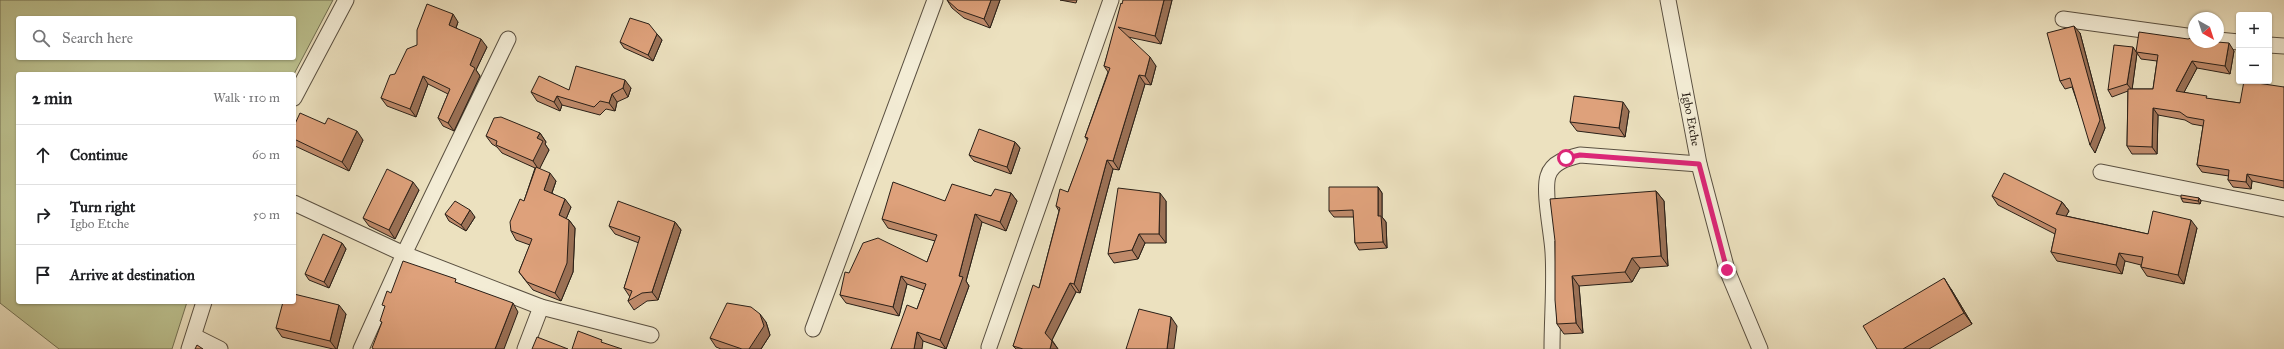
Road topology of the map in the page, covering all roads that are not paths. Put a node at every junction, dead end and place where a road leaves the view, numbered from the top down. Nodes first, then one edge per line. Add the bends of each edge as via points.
1 (346, 0) edge
2 (935, 0) edge
3 (1111, 0) edge
4 (1668, 0) edge
5 (2064, 18) dead end
6 (2188, 36) edge
7 (508, 39) dead end
8 (2224, 41) edge
9 (2236, 42) edge
10 (2272, 45) edge
11 (2284, 46) edge
12 (296, 94) edge
13 (1699, 164) junction
14 (2101, 172) dead end
15 (296, 204) edge
16 (2284, 209) edge
17 (404, 254) junction
18 (203, 304) edge
19 (541, 306) junction
20 (813, 329) dead end
21 (650, 335) dead end
22 (191, 342) edge
23 (989, 347) dead end
24 (220, 349) edge
25 (361, 349) edge
26 (525, 349) edge
27 (1552, 349) edge
28 (1760, 349) edge

1 - 12 street
2 - 20 street
3 - 23 street
4 - 13 street, Igbo Etche
5 - 6 street
7 - 17 street
8 - 9 street
10 - 11 street
13 - 27 street via 1580,155 1566,158 1556,164 1548,175 1547,186 1553,253
13 - 28 street, Igbo Etche via 1727,270
14 - 16 street
15 - 17 street
17 - 19 street
17 - 25 street
18 - 22 street
19 - 21 street
19 - 26 street
22 - 24 street

